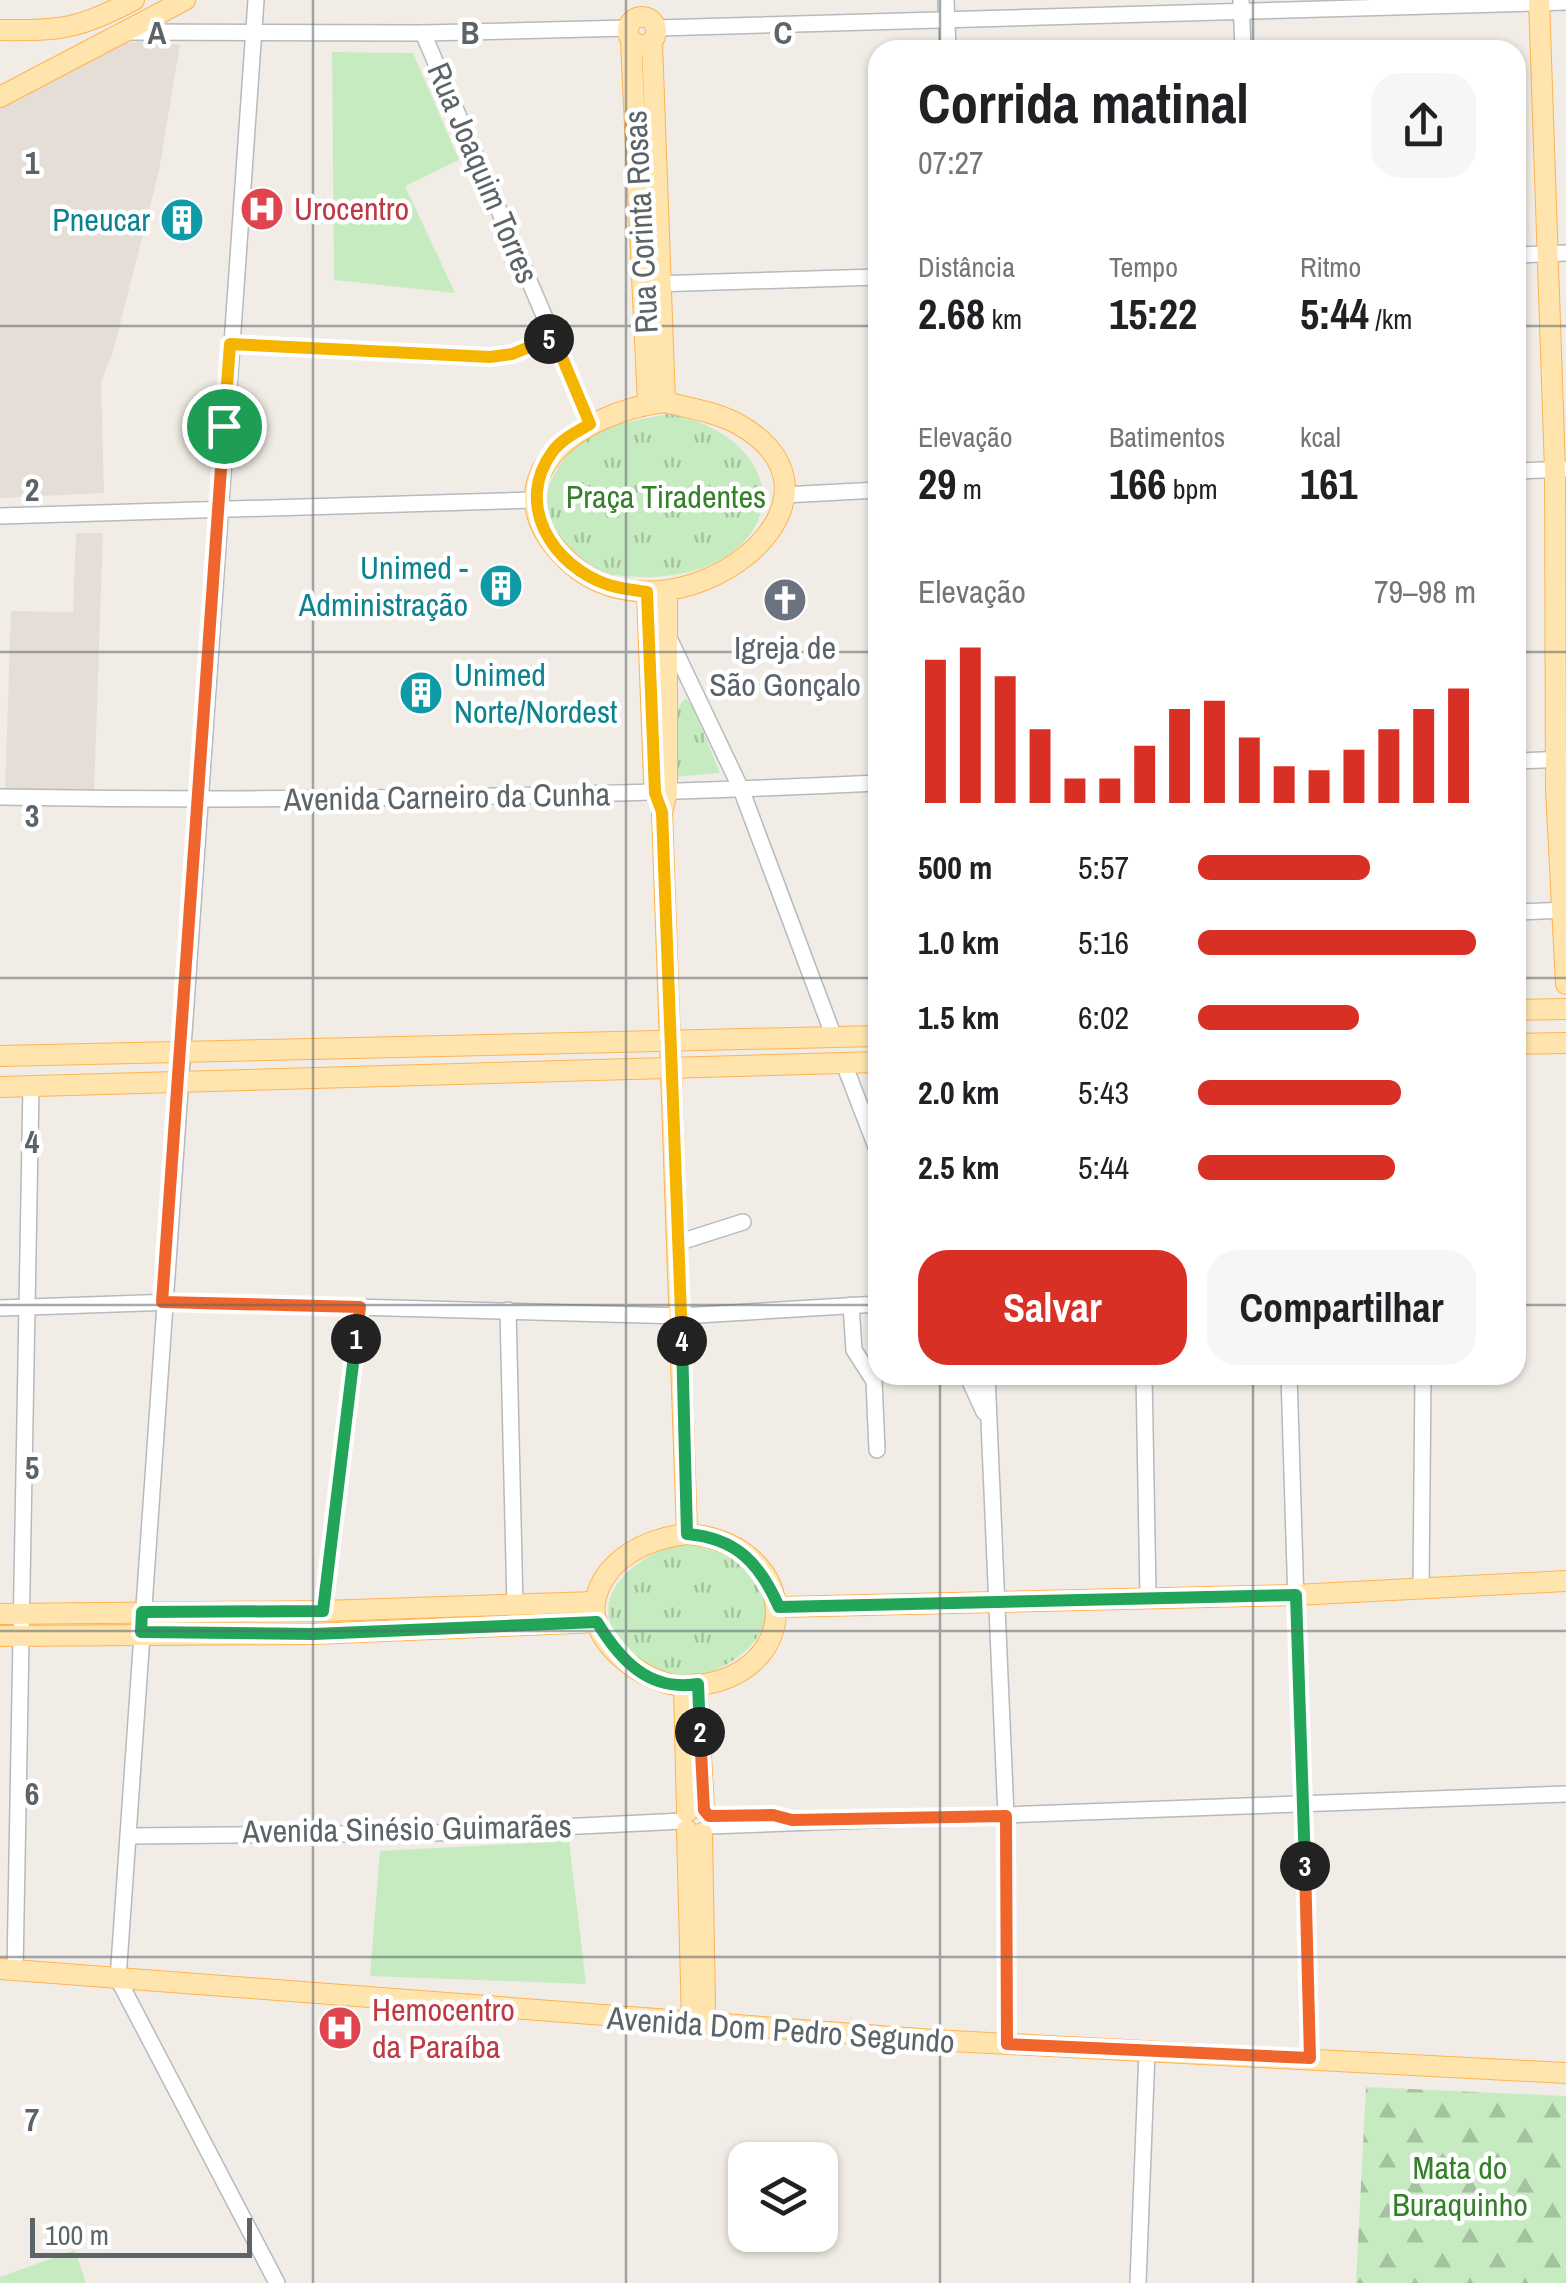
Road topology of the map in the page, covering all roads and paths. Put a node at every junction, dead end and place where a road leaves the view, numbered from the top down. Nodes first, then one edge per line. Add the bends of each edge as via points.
1 (134, 0) edge
2 (185, 0) edge
3 (256, 0) edge
4 (946, 0) edge
5 (1540, 1) edge
6 (1566, 2) edge
7 (1242, 7) edge
8 (948, 22) junction
9 (642, 26) edge
10 (0, 30) edge
11 (254, 31) junction
12 (125, 32) junction
13 (423, 33) junction
14 (948, 40) edge
15 (1244, 40) edge
16 (0, 97) edge
17 (1556, 253) edge
18 (1526, 254) edge
19 (868, 276) edge
20 (654, 284) junction
21 (553, 336) junction
22 (230, 344) junction
23 (657, 403) junction
24 (590, 424) junction
25 (1561, 470) edge
26 (1526, 471) edge
27 (868, 491) edge
28 (784, 495) junction
29 (534, 500) junction
30 (218, 509) junction
31 (0, 516) edge
32 (657, 592) junction
33 (669, 638) junction
34 (1561, 759) edge
35 (1526, 761) edge
36 (868, 784) edge
37 (741, 790) junction
38 (0, 797) edge
39 (661, 799) junction
40 (197, 800) junction
41 (1564, 910) edge
42 (1526, 912) edge
43 (1566, 984) edge
44 (1566, 1008) edge
45 (1526, 1010) edge
46 (868, 1036) edge
47 (834, 1037) junction
48 (668, 1039) junction
49 (1566, 1043) edge
50 (1526, 1044) edge
51 (180, 1054) junction
52 (0, 1056) edge
53 (868, 1063) edge
54 (844, 1064) junction
55 (669, 1070) junction
56 (179, 1081) junction
57 (31, 1086) junction
58 (0, 1087) edge
59 (868, 1126) edge
60 (743, 1222) dead end
61 (678, 1243) junction
62 (162, 1302) junction
63 (868, 1304) edge
64 (851, 1305) junction
65 (25, 1306) junction
66 (360, 1307) junction
67 (0, 1308) edge
68 (508, 1310) junction
69 (681, 1316) junction
70 (868, 1372) edge
71 (874, 1385) edge
72 (971, 1385) edge
73 (987, 1385) edge
74 (1144, 1385) edge
75 (1289, 1385) edge
76 (1423, 1385) edge
77 (988, 1422) junction
78 (877, 1450) dead end
79 (687, 1534) junction
80 (1566, 1581) edge
81 (1421, 1586) junction
82 (1148, 1595) junction
83 (1296, 1595) junction
84 (996, 1600) junction
85 (515, 1606) junction
86 (779, 1607) junction
87 (323, 1611) junction
88 (596, 1612) junction
89 (11, 1614) edge
90 (141, 1622) junction
91 (10, 1636) edge
92 (690, 1685) junction
93 (1566, 1794) edge
94 (1303, 1804) junction
95 (1006, 1816) junction
96 (697, 1821) junction
97 (130, 1836) junction
98 (8, 1970) edge
99 (118, 1979) junction
100 (698, 2023) junction
101 (1007, 2044) junction
102 (1147, 2051) junction
103 (1310, 2058) junction
104 (1566, 2073) edge
105 (276, 2283) edge
106 (1138, 2283) edge

1 - 10 main road via 89,24
2 - 12 main road
3 - 11 street
4 - 8 street
5 - 6 street
5 - 7 street
5 - 17 main road
7 - 8 street
7 - 15 street
8 - 9 street
8 - 14 street
9 - 13 street
9 - 20 main road, Rua Corinta Rosas
11 - 12 street
11 - 13 street
11 - 22 street
12 - 16 main road
13 - 21 street, Rua Joaquim Torres
17 - 18 street
17 - 25 main road
19 - 20 street
20 - 23 main road, Rua Corinta Rosas
21 - 22 street via 490,357
21 - 24 street, Rua Joaquim Torres
22 - 30 street
23 - 24 main road
23 - 28 main road via 739,425 774,460
24 - 29 main road via 553,450
25 - 26 street
25 - 34 main road
27 - 28 street
28 - 32 main road via 771,535 756,550 704,580
29 - 30 street
29 - 32 main road via 550,543 573,566 608,585
30 - 31 street
30 - 40 street
32 - 33 main road
32 - 39 main road
33 - 37 street
33 - 39 main road
34 - 35 street
34 - 41 main road
36 - 37 street, Avenida Carneiro da Cunha
37 - 39 street, Avenida Carneiro da Cunha
37 - 47 street
38 - 40 street, Avenida Carneiro da Cunha
39 - 40 street, Avenida Carneiro da Cunha
39 - 48 main road
40 - 51 street
41 - 42 street
41 - 43 main road
44 - 45 main road
46 - 47 main road
47 - 48 main road
48 - 51 main road
48 - 55 main road
49 - 50 main road
51 - 52 main road
51 - 56 street
53 - 54 main road
54 - 55 main road
54 - 59 street
55 - 56 main road
55 - 61 main road
56 - 57 main road
56 - 62 street
57 - 58 main road
57 - 65 street
60 - 61 street
61 - 69 main road
62 - 65 street
62 - 66 street
62 - 90 street
63 - 64 street
64 - 69 street
64 - 70 street via 854,1350
65 - 67 street
65 - 89 street
66 - 68 street
66 - 87 street
68 - 69 street
68 - 85 street
69 - 79 main road
71 - 78 street
72 - 77 street
73 - 77 street
74 - 82 street
75 - 83 street
76 - 81 street
77 - 84 street
79 - 86 main road via 748,1555
79 - 88 main road via 657,1538 631,1552 610,1572
80 - 81 main road
81 - 83 main road
82 - 83 main road
82 - 84 main road
83 - 94 street
84 - 86 main road
84 - 95 street
85 - 87 main road
85 - 88 main road
86 - 92 main road via 771,1638 751,1664
87 - 90 main road
88 - 90 main road via 314,1634
88 - 92 main road via 612,1648 634,1669 663,1684
89 - 90 main road
89 - 91 street
90 - 91 main road
90 - 97 street
91 - 98 street
92 - 96 main road
93 - 94 street, Avenida Sinésio Guimarães
94 - 95 street, Avenida Sinésio Guimarães
94 - 103 street
95 - 96 street, Avenida Sinésio Guimarães via 792,1820 771,1826
95 - 101 street
96 - 97 street, Avenida Sinésio Guimarães via 435,1833
96 - 100 main road
97 - 99 street
98 - 99 main road, Avenida Dom Pedro Segundo
99 - 100 main road, Avenida Dom Pedro Segundo
99 - 105 street
100 - 101 main road, Avenida Dom Pedro Segundo
101 - 102 main road, Avenida Dom Pedro Segundo
102 - 103 main road, Avenida Dom Pedro Segundo
102 - 106 street
103 - 104 main road, Avenida Dom Pedro Segundo

